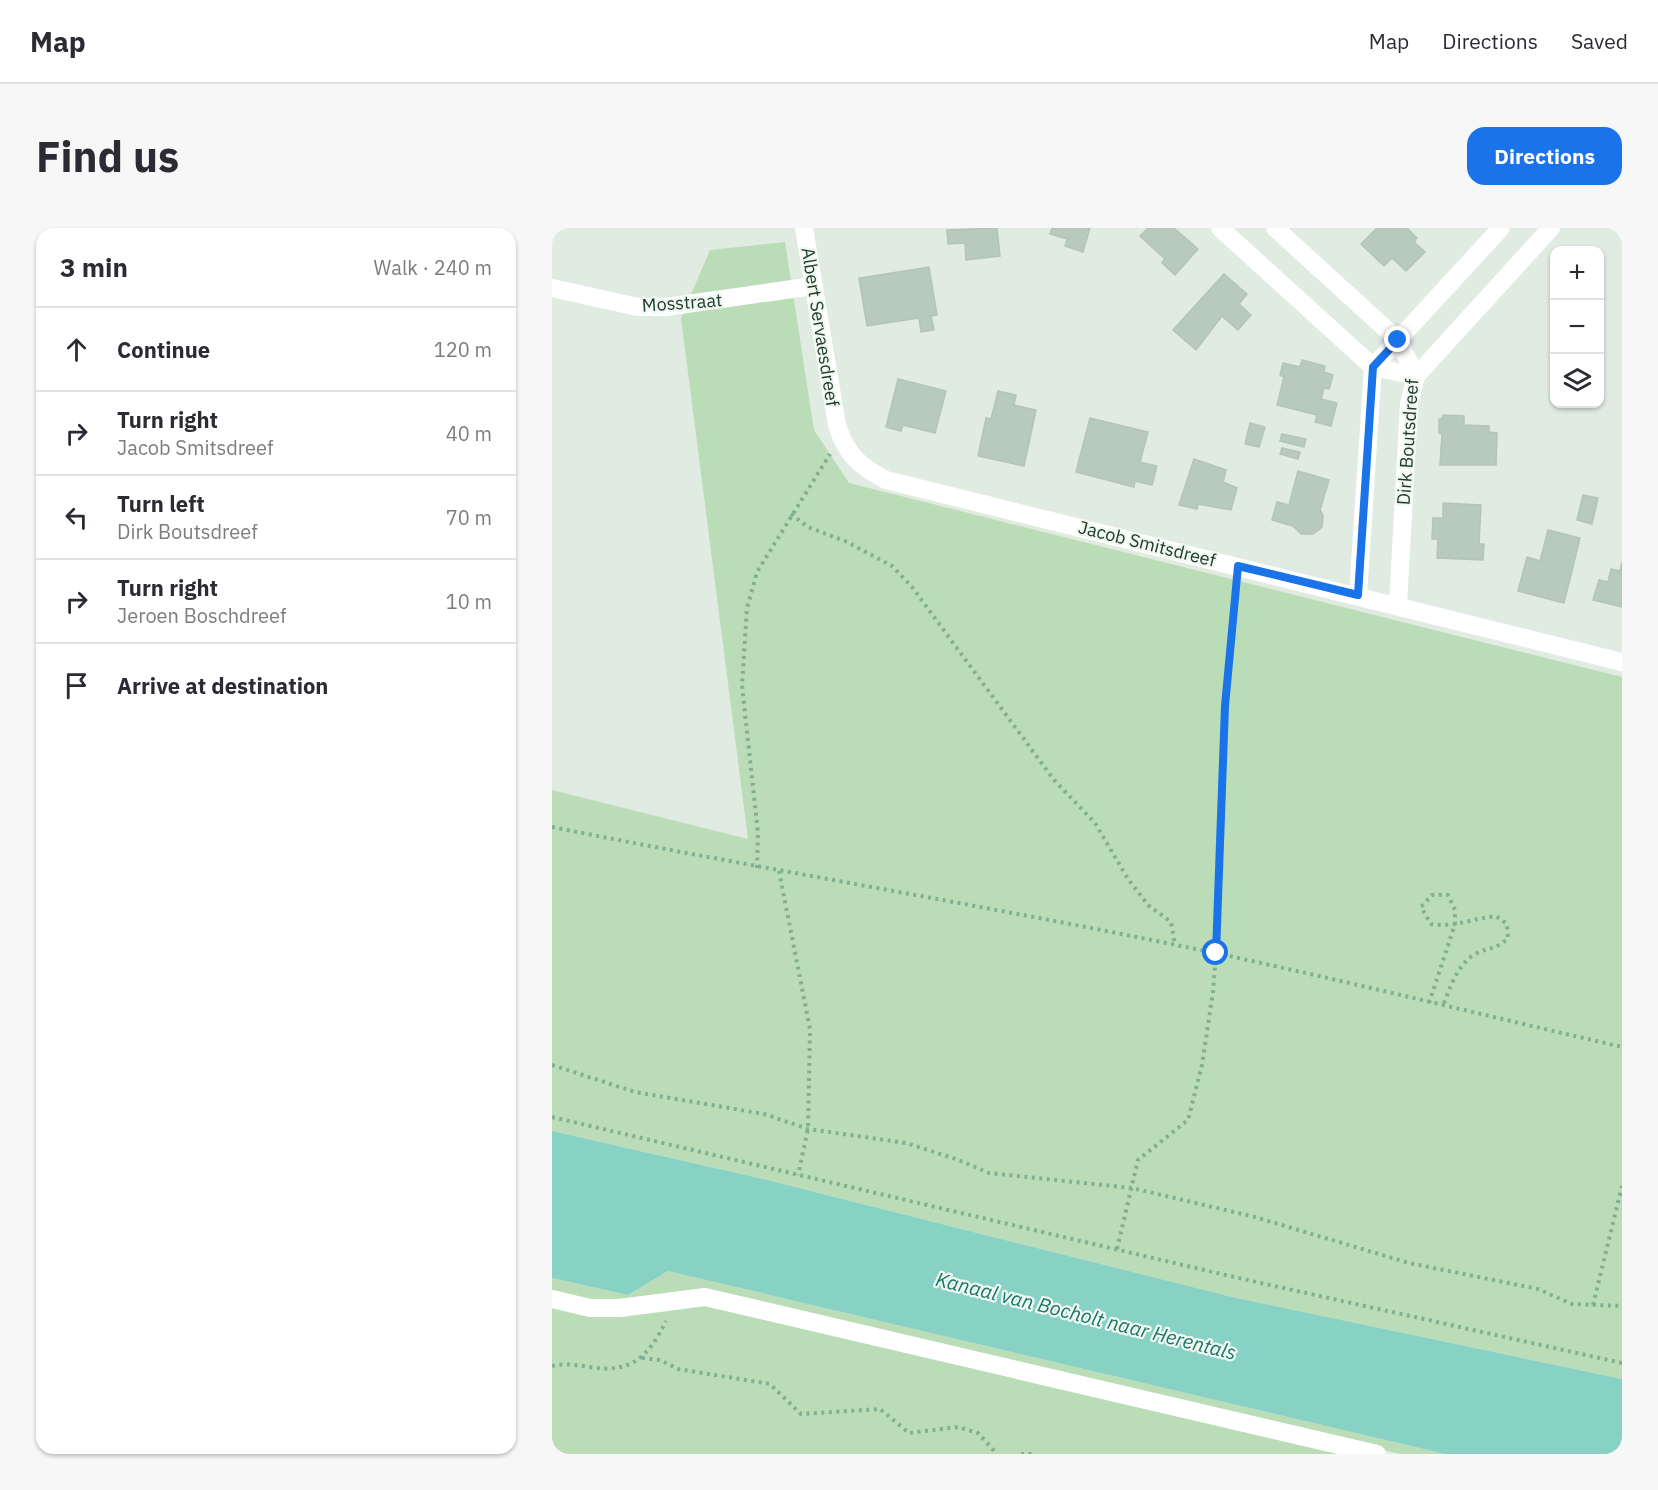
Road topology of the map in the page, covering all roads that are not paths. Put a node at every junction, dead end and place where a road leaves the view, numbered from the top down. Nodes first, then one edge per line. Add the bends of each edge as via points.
1 (804, 228) edge
2 (1220, 228) edge
3 (1275, 228) edge
4 (1501, 228) edge
5 (1551, 228) edge
6 (813, 286) junction
7 (552, 288) edge
8 (1398, 340) junction
9 (1373, 367) junction
10 (1416, 376) junction
11 (839, 433) joint
12 (1358, 595) junction
13 (1398, 605) junction
14 (1622, 662) edge
15 (552, 1299) edge
16 (1377, 1454) edge

1 - 6 street, Albert Servaesdreef
2 - 9 street
3 - 8 street, Dirk Boutsdreef
4 - 8 street
5 - 10 street
6 - 7 street, Mosstraat via 666,308 638,307
6 - 11 street, Albert Servaesdreef
8 - 9 street
8 - 10 street, Dirk Boutsdreef
9 - 10 street
9 - 12 street
10 - 13 street, Dirk Boutsdreef via 1409,404
11 - 12 street, Jacob Smitsdreef via 858,465 886,480
12 - 13 street, Jacob Smitsdreef
13 - 14 street, Jacob Smitsdreef
15 - 16 street via 590,1308 620,1308 705,1297

